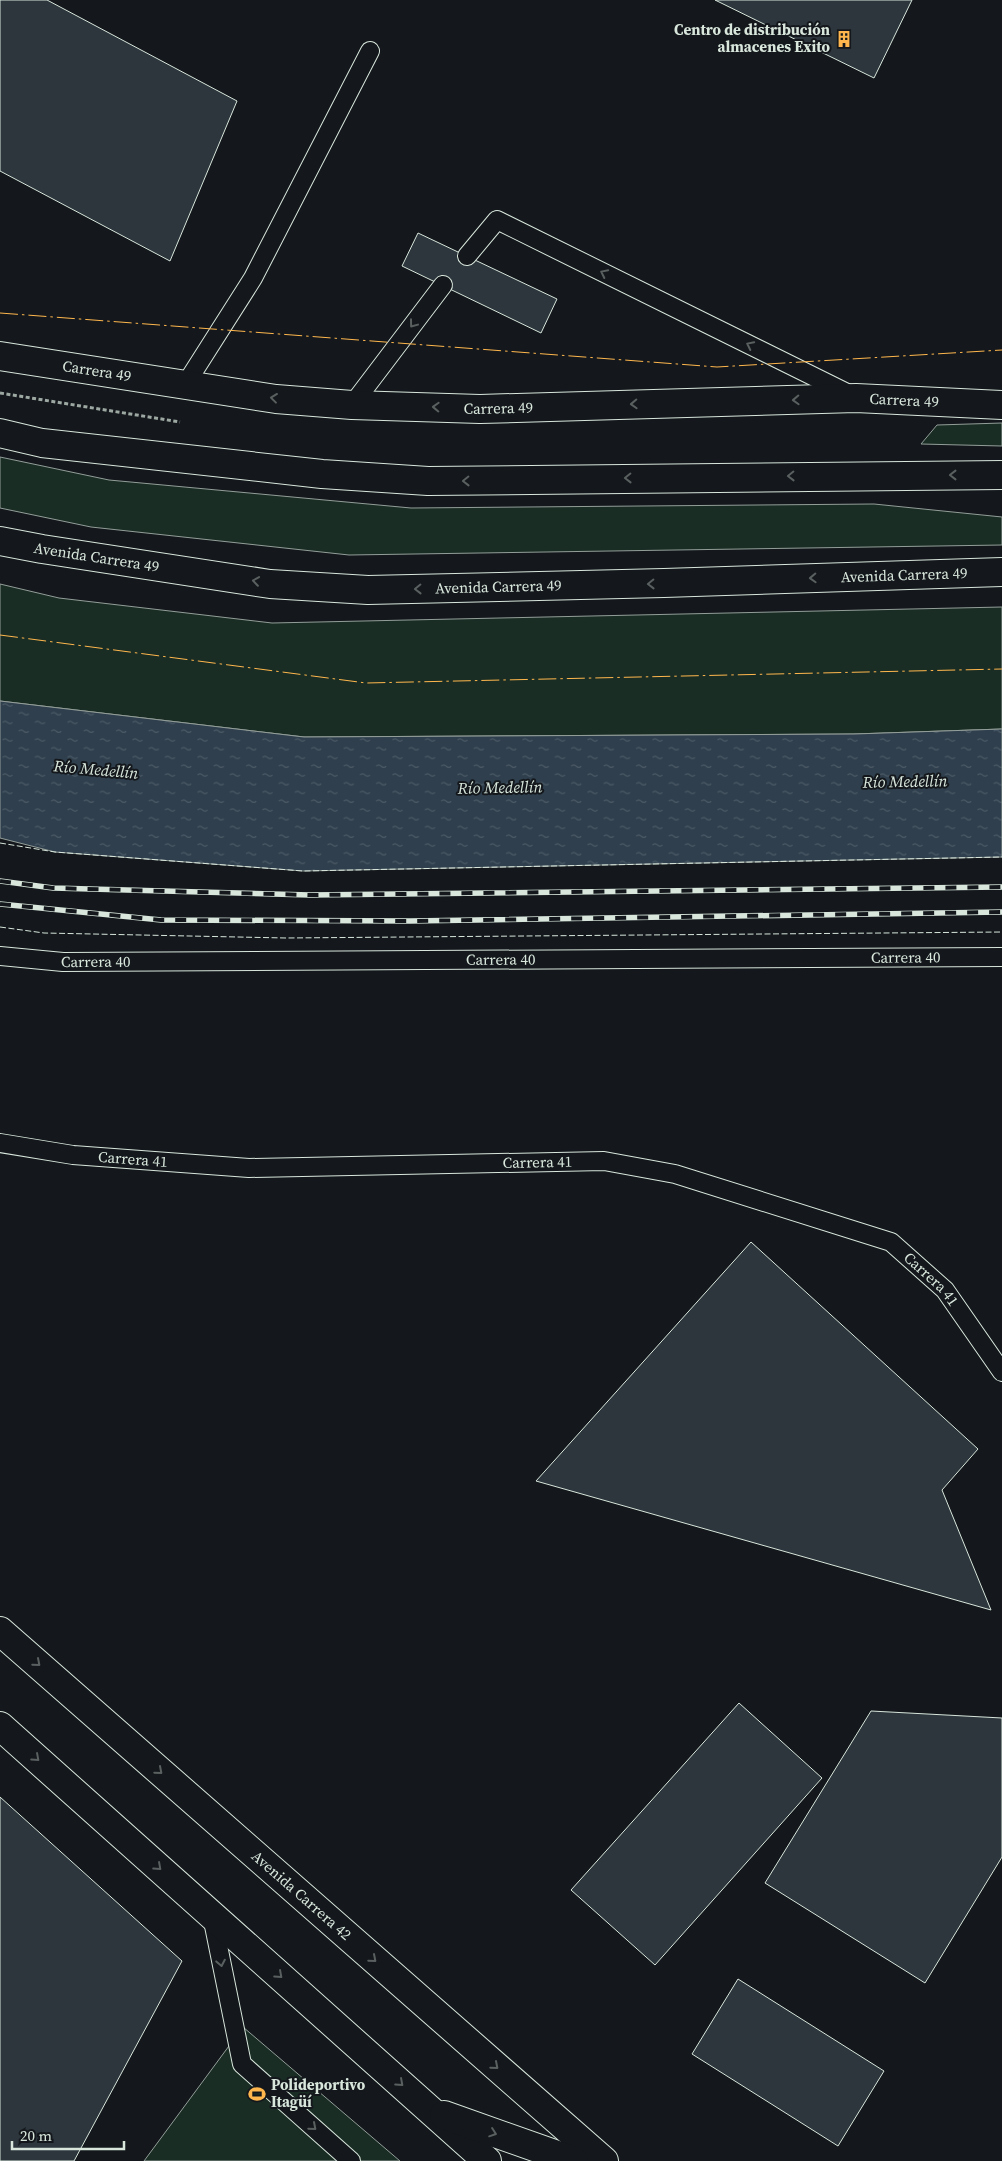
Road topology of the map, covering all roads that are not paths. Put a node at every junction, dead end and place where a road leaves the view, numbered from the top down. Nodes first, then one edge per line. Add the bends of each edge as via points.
1 (370, 51) dead end
2 (467, 256) dead end
3 (443, 285) dead end
4 (0, 356) edge
5 (185, 385) junction
6 (856, 398) junction
7 (352, 405) junction
8 (1002, 405) edge
9 (0, 433) edge
10 (995, 477) edge
11 (0, 541) edge
12 (1002, 572) edge
13 (0, 956) edge
14 (1002, 957) edge
15 (0, 1143) edge
16 (1002, 1372) edge
17 (0, 1631) edge
18 (0, 1726) edge
19 (212, 1915) junction
20 (431, 2111) junction
21 (351, 2161) edge
22 (487, 2161) edge
23 (574, 2161) edge
24 (604, 2161) edge

1 - 5 lane via 253,278
6 -> 2 lane via 497,220
3 -> 7 lane
4 - 5 main road, Carrera 49
7 -> 5 main road, Carrera 49 via 276,399
6 -> 7 main road, Carrera 49 via 480,409
6 - 8 main road, Carrera 49
10 -> 9 main road via 428,481 322,474 42,443
12 -> 11 main road, Avenida Carrera 49 via 368,590 270,584
13 - 14 lane, Carrera 40 via 63,962
15 - 16 lane, Carrera 41 via 73,1155 250,1168 604,1162 675,1174 891,1242 945,1290
17 -> 24 main road, Avenida Carrera 42
18 -> 19 main road
19 -> 20 main road
19 -> 21 lane via 242,2064
20 - 22 main road
20 -> 23 main road

